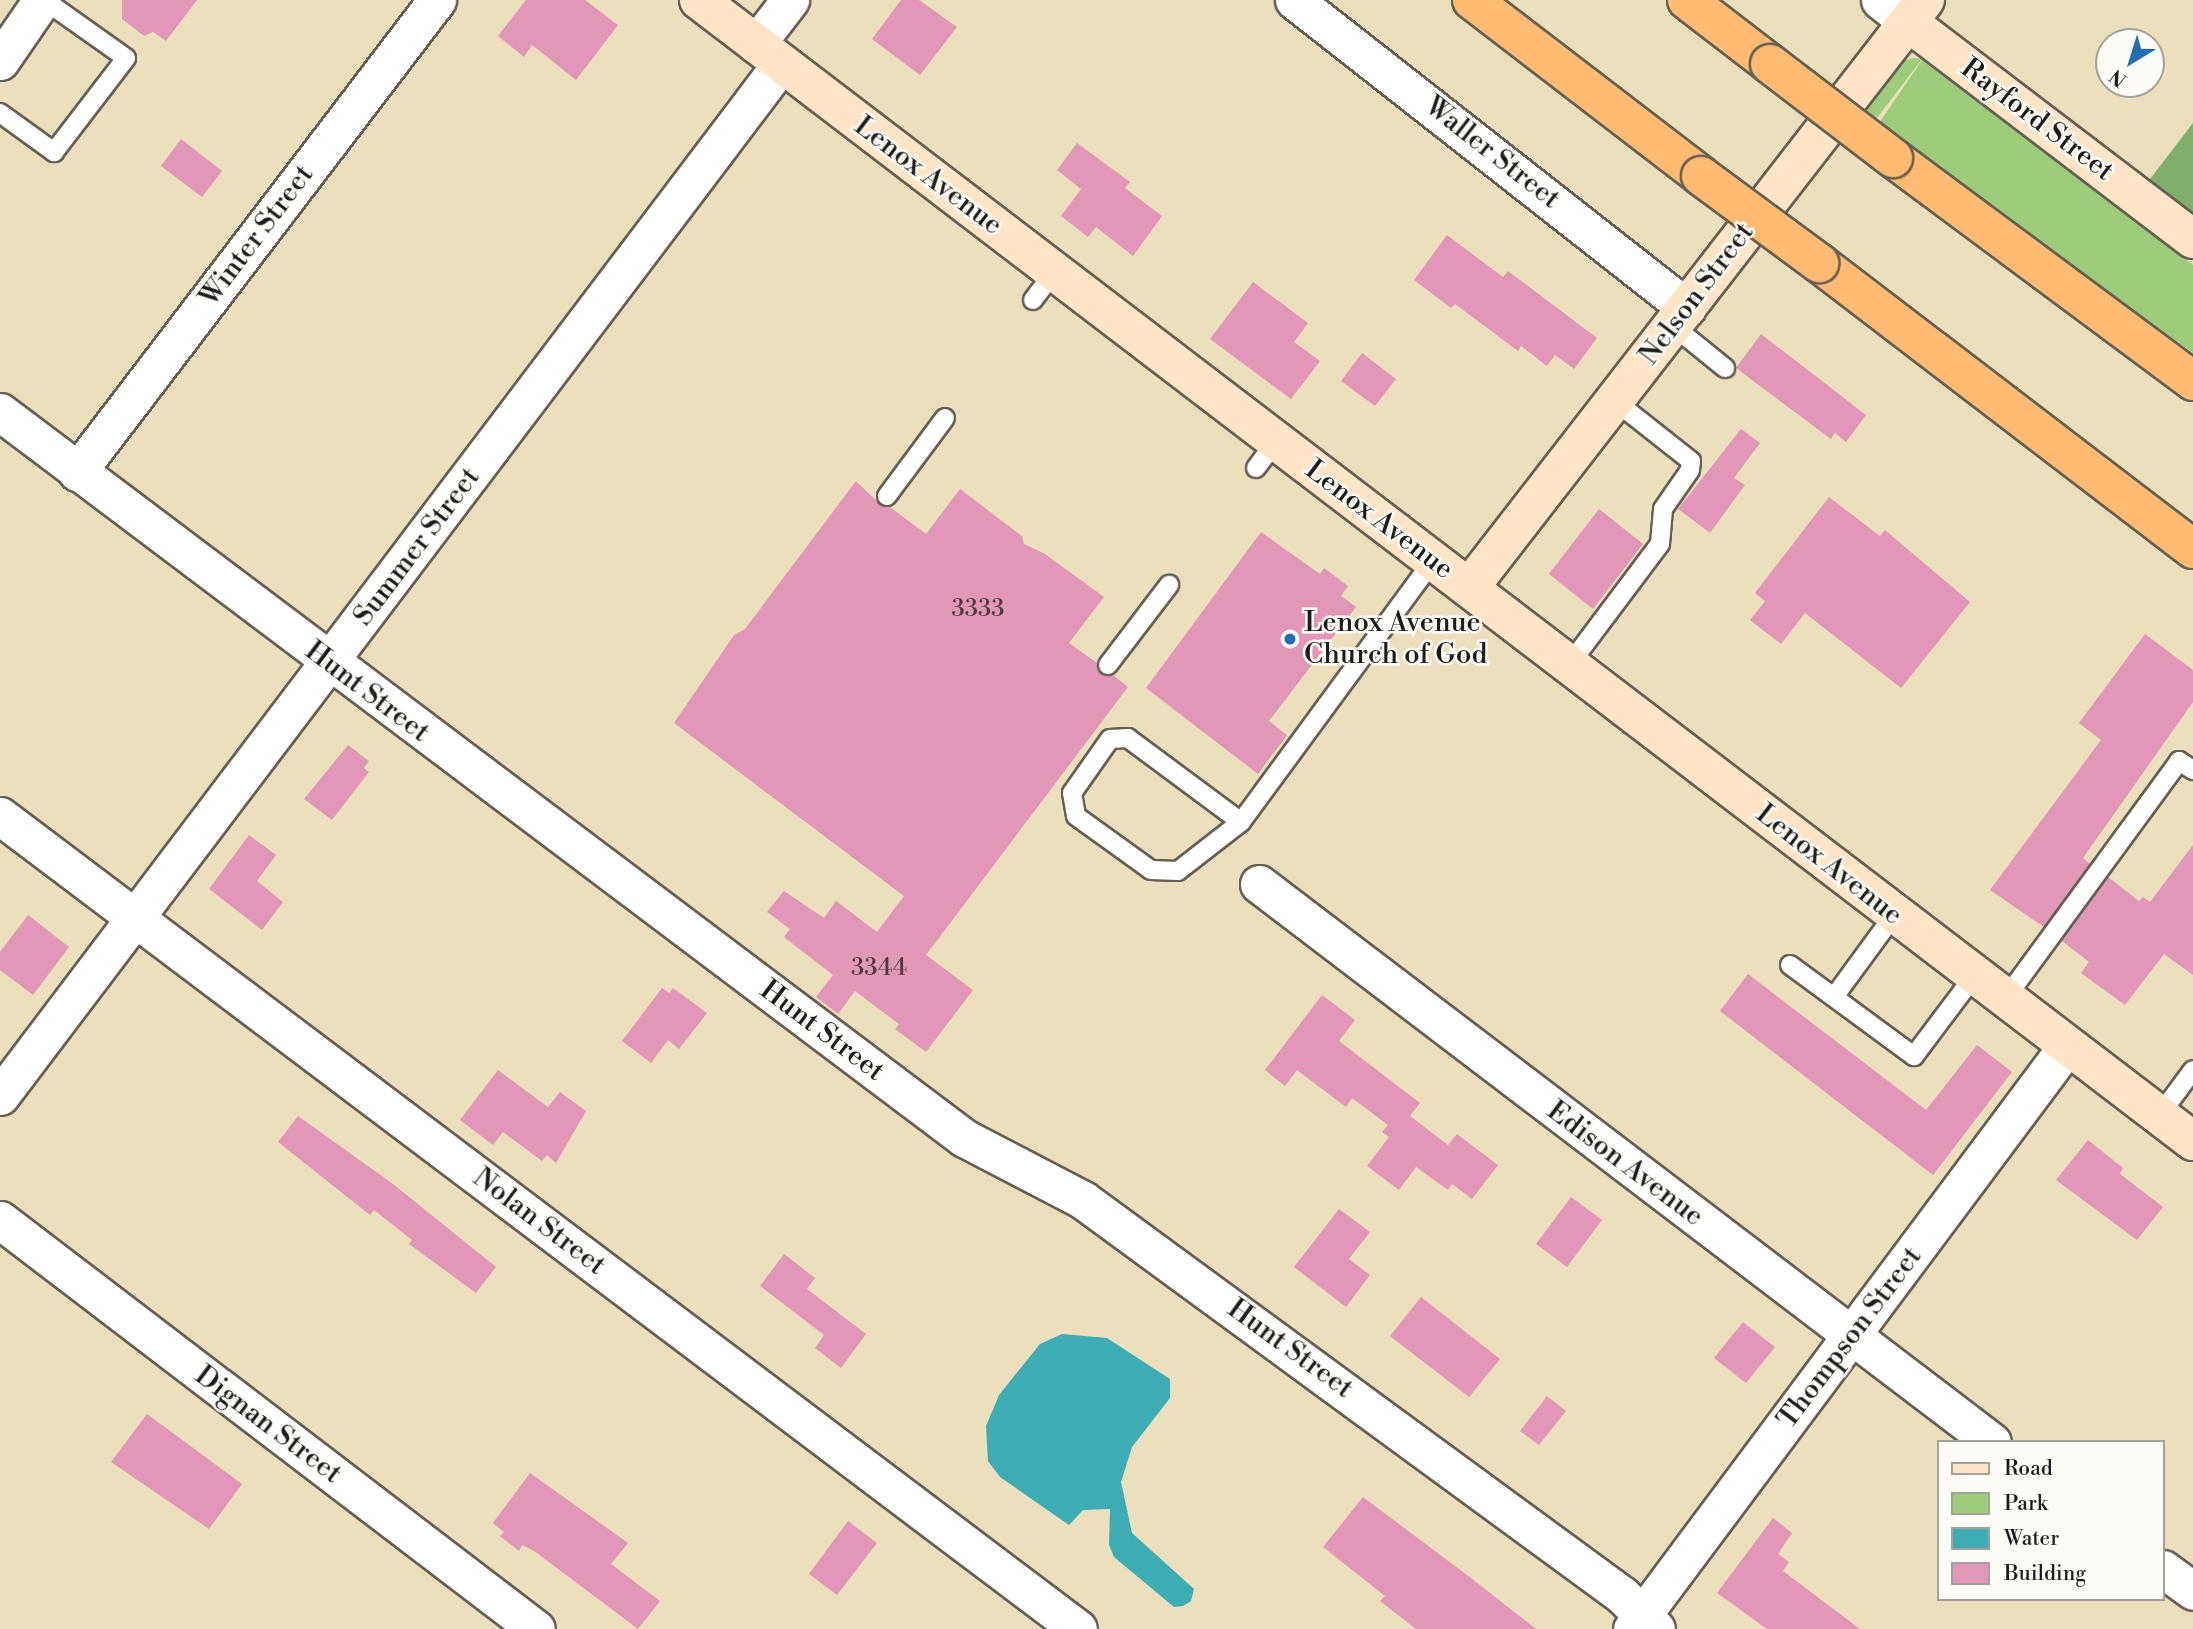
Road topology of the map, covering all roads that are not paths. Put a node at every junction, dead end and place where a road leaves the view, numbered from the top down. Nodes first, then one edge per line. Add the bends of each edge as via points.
1 (43, 0) edge
2 (437, 0) edge
3 (699, 0) edge
4 (790, 0) edge
5 (1294, 0) edge
6 (1472, 0) edge
7 (1687, 0) edge
8 (1905, 7) edge
9 (769, 54) junction
10 (0, 61) edge
11 (0, 113) edge
12 (2193, 239) edge
13 (1680, 317) junction
14 (1725, 368) dead end
15 (2193, 381) edge
16 (1615, 401) junction
17 (0, 412) edge
18 (945, 418) dead end
19 (77, 472) junction
20 (887, 496) dead end
21 (2193, 549) edge
22 (1433, 561) junction
23 (1169, 585) dead end
24 (1469, 589) junction
25 (329, 663) junction
26 (1108, 665) dead end
27 (1569, 665) junction
28 (2193, 771) edge
29 (0, 816) edge
30 (1241, 822) junction
31 (1259, 884) dead end
32 (1894, 915) junction
33 (136, 918) junction
34 (1790, 965) dead end
35 (1974, 976) junction
36 (1834, 997) junction
37 (2005, 999) junction
38 (2067, 1046) junction
39 (2193, 1070) edge
40 (0, 1096) edge
41 (2159, 1115) junction
42 (2193, 1142) edge
43 (0, 1220) edge
44 (1851, 1337) junction
45 (1989, 1440) edge
46 (2165, 1570) edge
47 (2193, 1591) edge
48 (1643, 1625) edge
49 (536, 1629) edge
50 (1078, 1629) edge

1 - 10 street
1 - 11 lane via 126,58 54,152
2 - 19 street, Winter Street
3 - 9 street, Lenox Avenue
4 - 9 street, Summer Street
5 - 13 street, Waller Street
6 - 21 highway, bridge
7 - 15 highway, bridge
8 - 12 street, Rayford Street
8 - 13 street, Nelson Street
9 - 22 street, Lenox Avenue via 1044,286 1266,455
9 - 25 street, Summer Street
13 - 14 lane
13 - 16 street, Nelson Street
16 - 24 street, Nelson Street
16 - 27 lane via 1691,461 1690,470 1663,509 1660,544
17 - 19 street, Hunt Street
18 - 20 lane
19 - 25 street, Hunt Street
22 - 24 street, Lenox Avenue
22 - 30 lane
23 - 26 lane
24 - 27 street, Lenox Avenue
25 - 33 street, Summer Street
25 - 48 street, Hunt Street via 964,1138 1083,1200 1291,1348 1622,1595
27 - 32 street, Lenox Avenue
28 - 37 lane via 2179,761
29 - 33 street, Nolan Street
30 - 30 lane via 1178,872 1151,870 1076,816 1072,793 1110,739 1128,738
31 - 44 street, Edison Avenue
32 - 35 street, Lenox Avenue
32 - 36 lane
33 - 40 street, Summer Street
33 - 50 street, Nolan Street
34 - 36 lane
35 - 36 lane via 1914,1056
35 - 37 street, Lenox Avenue
37 - 38 street, Lenox Avenue
38 - 41 street, Lenox Avenue
38 - 44 street, Thompson Street
39 - 41 lane
41 - 42 street, Lenox Avenue
43 - 49 street, Dignan Street
44 - 45 street, Edison Avenue
44 - 48 street, Thompson Street
46 - 47 street

